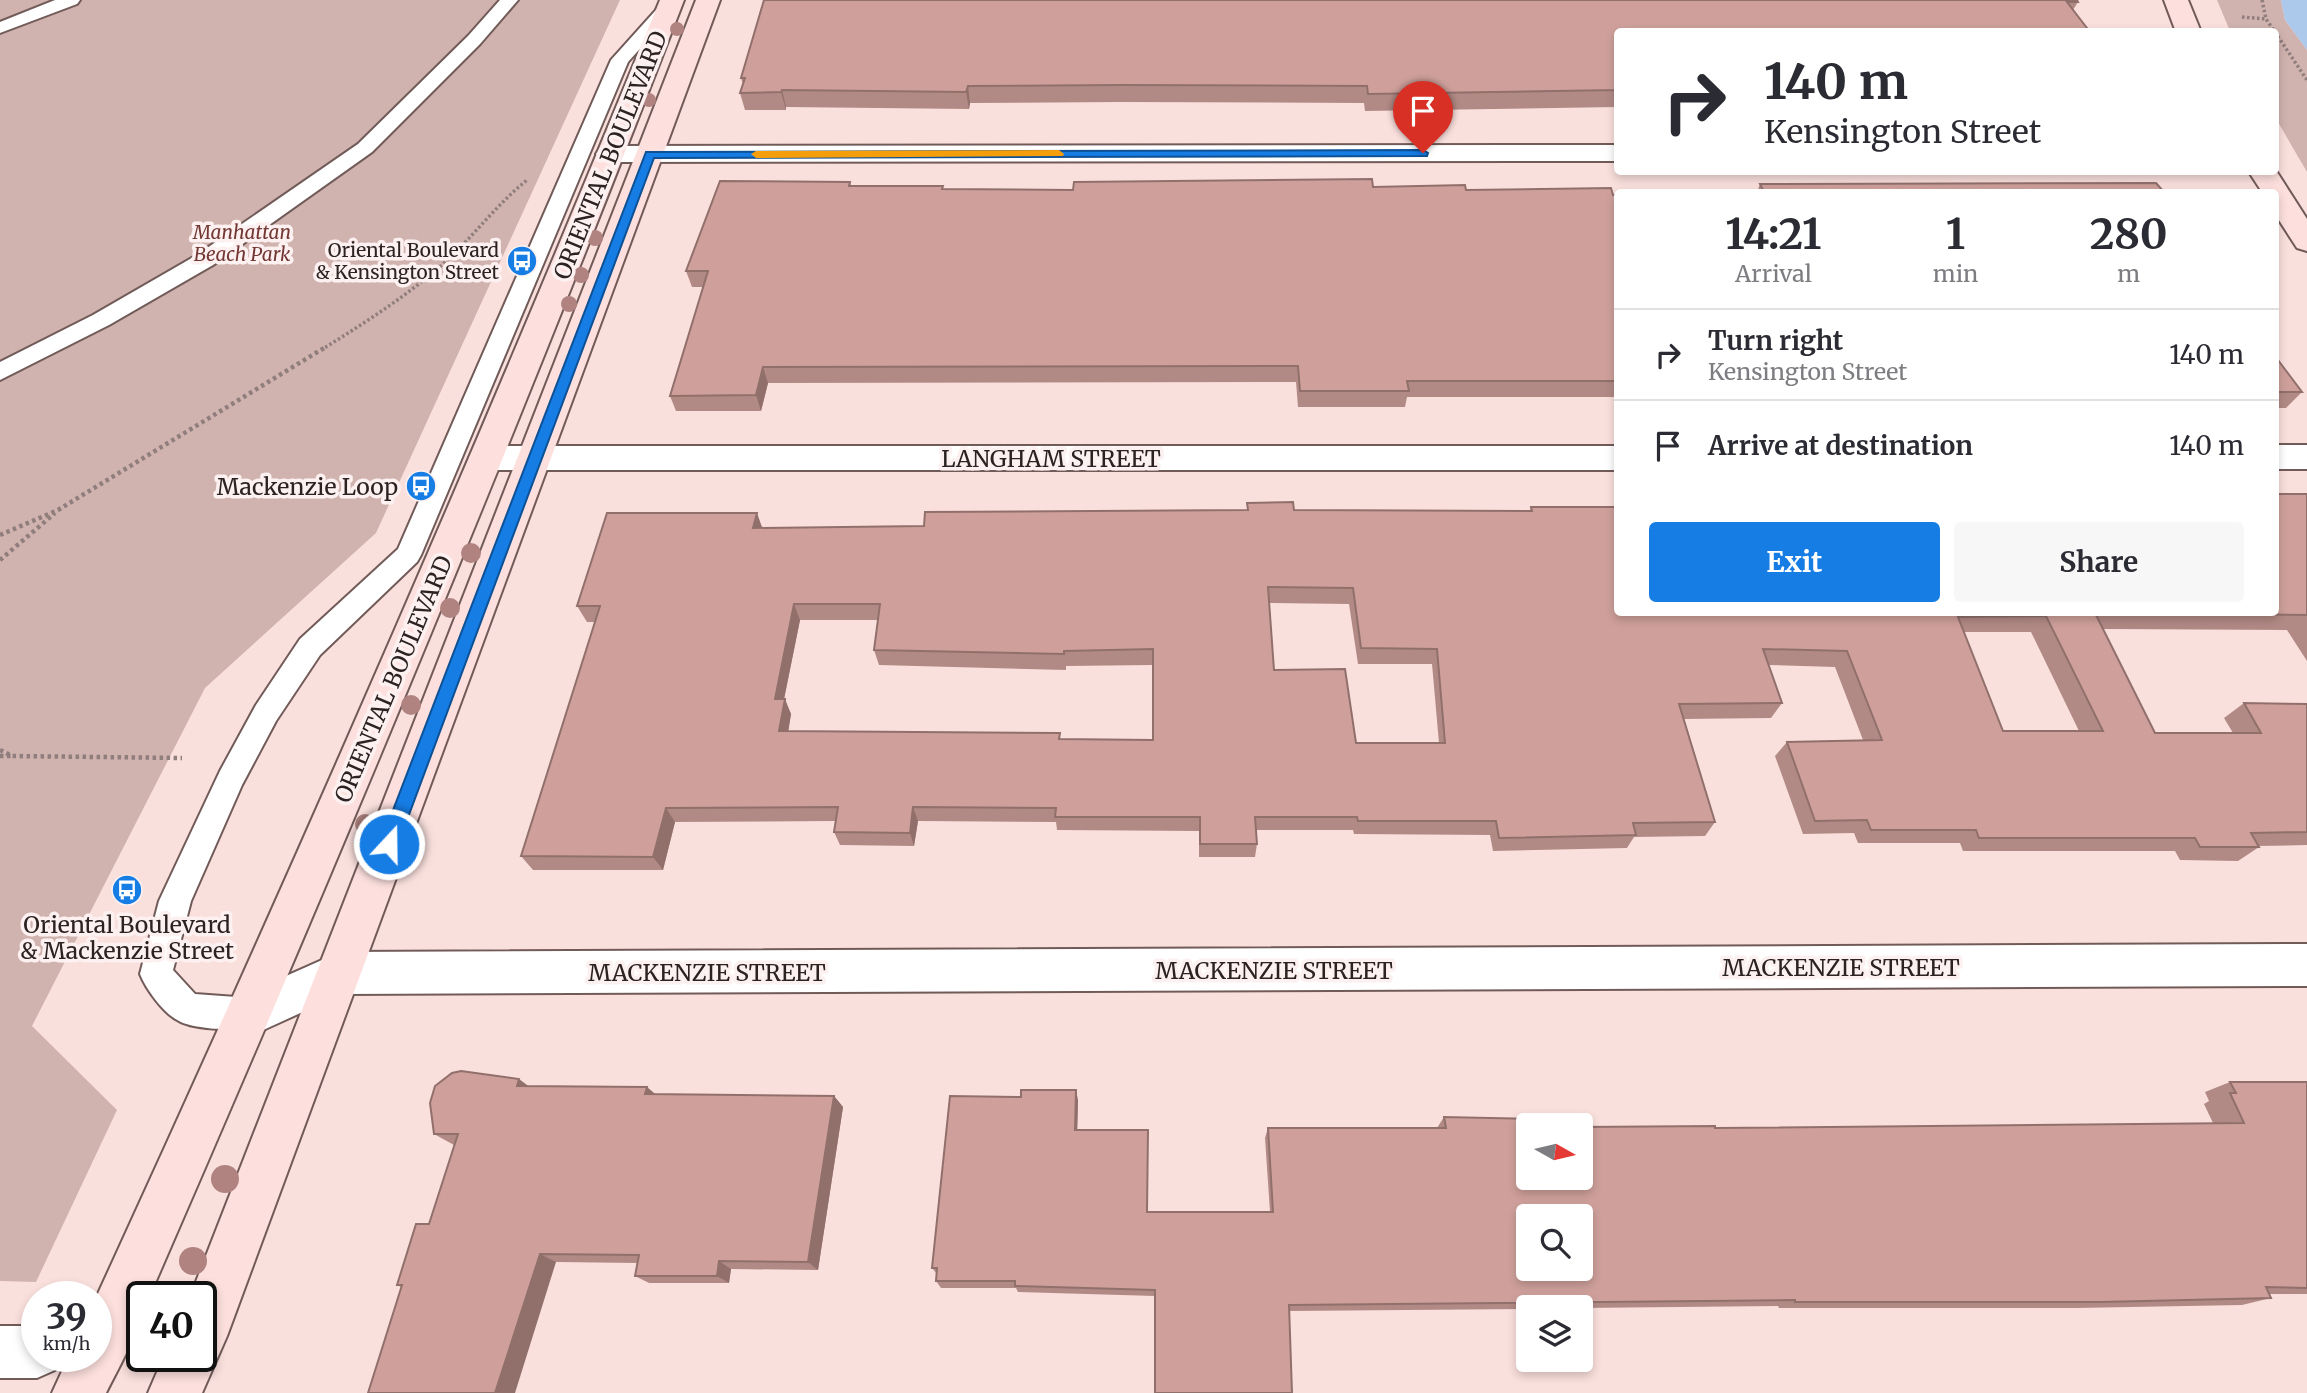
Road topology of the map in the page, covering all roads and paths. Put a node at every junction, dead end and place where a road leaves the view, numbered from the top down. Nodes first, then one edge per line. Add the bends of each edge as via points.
1 (71, 0) edge
2 (509, 0) edge
3 (708, 0) edge
4 (2176, 0) edge
5 (2262, 0) edge
6 (672, 2) edge
7 (2242, 17) dead end
8 (2266, 19) junction
9 (0, 28) edge
10 (2187, 28) edge
11 (2272, 28) edge
12 (2279, 38) edge
13 (2307, 80) edge
14 (1614, 153) edge
15 (610, 154) junction
16 (650, 154) junction
17 (534, 175) dead end
18 (2279, 197) edge
19 (2307, 242) edge
20 (0, 372) edge
21 (2279, 457) edge
22 (2307, 457) edge
23 (486, 458) junction
24 (535, 458) junction
25 (1614, 458) edge
26 (58, 510) junction
27 (0, 535) edge
28 (0, 560) edge
29 (0, 750) edge
30 (0, 756) edge
31 (12, 756) junction
32 (182, 758) dead end
33 (2307, 965) edge
34 (340, 973) junction
35 (250, 1014) junction
36 (217, 1294) edge
37 (112, 1319) edge
38 (0, 1352) edge
39 (21, 1352) edge
40 (184, 1372) edge
41 (174, 1393) edge

1 - 9 lane
2 - 20 lane via 466,48 354,155 205,260
3 - 16 street, ORIENTAL BOULEVARD
4 - 10 street
5 - 8 path
6 - 15 street, ORIENTAL BOULEVARD
6 - 35 lane via 620,60 408,555 302,658 230,780 174,901 156,974 187,1009
7 - 8 path
8 - 11 path
12 - 13 path
14 - 16 street
15 - 16 street
15 - 23 street, ORIENTAL BOULEVARD
16 - 24 street, ORIENTAL BOULEVARD
17 - 26 path via 502,200 444,263 354,330
18 - 19 street
21 - 22 street
23 - 24 street, LANGHAM STREET
23 - 35 street, ORIENTAL BOULEVARD
24 - 25 street, LANGHAM STREET
24 - 34 street, ORIENTAL BOULEVARD
26 - 27 path
26 - 28 path
29 - 31 path
30 - 31 path
31 - 32 path
33 - 34 street, MACKENZIE STREET
34 - 35 street, MACKENZIE STREET
34 - 36 street, ORIENTAL BOULEVARD
35 - 37 street, ORIENTAL BOULEVARD
38 - 39 street
40 - 41 street

